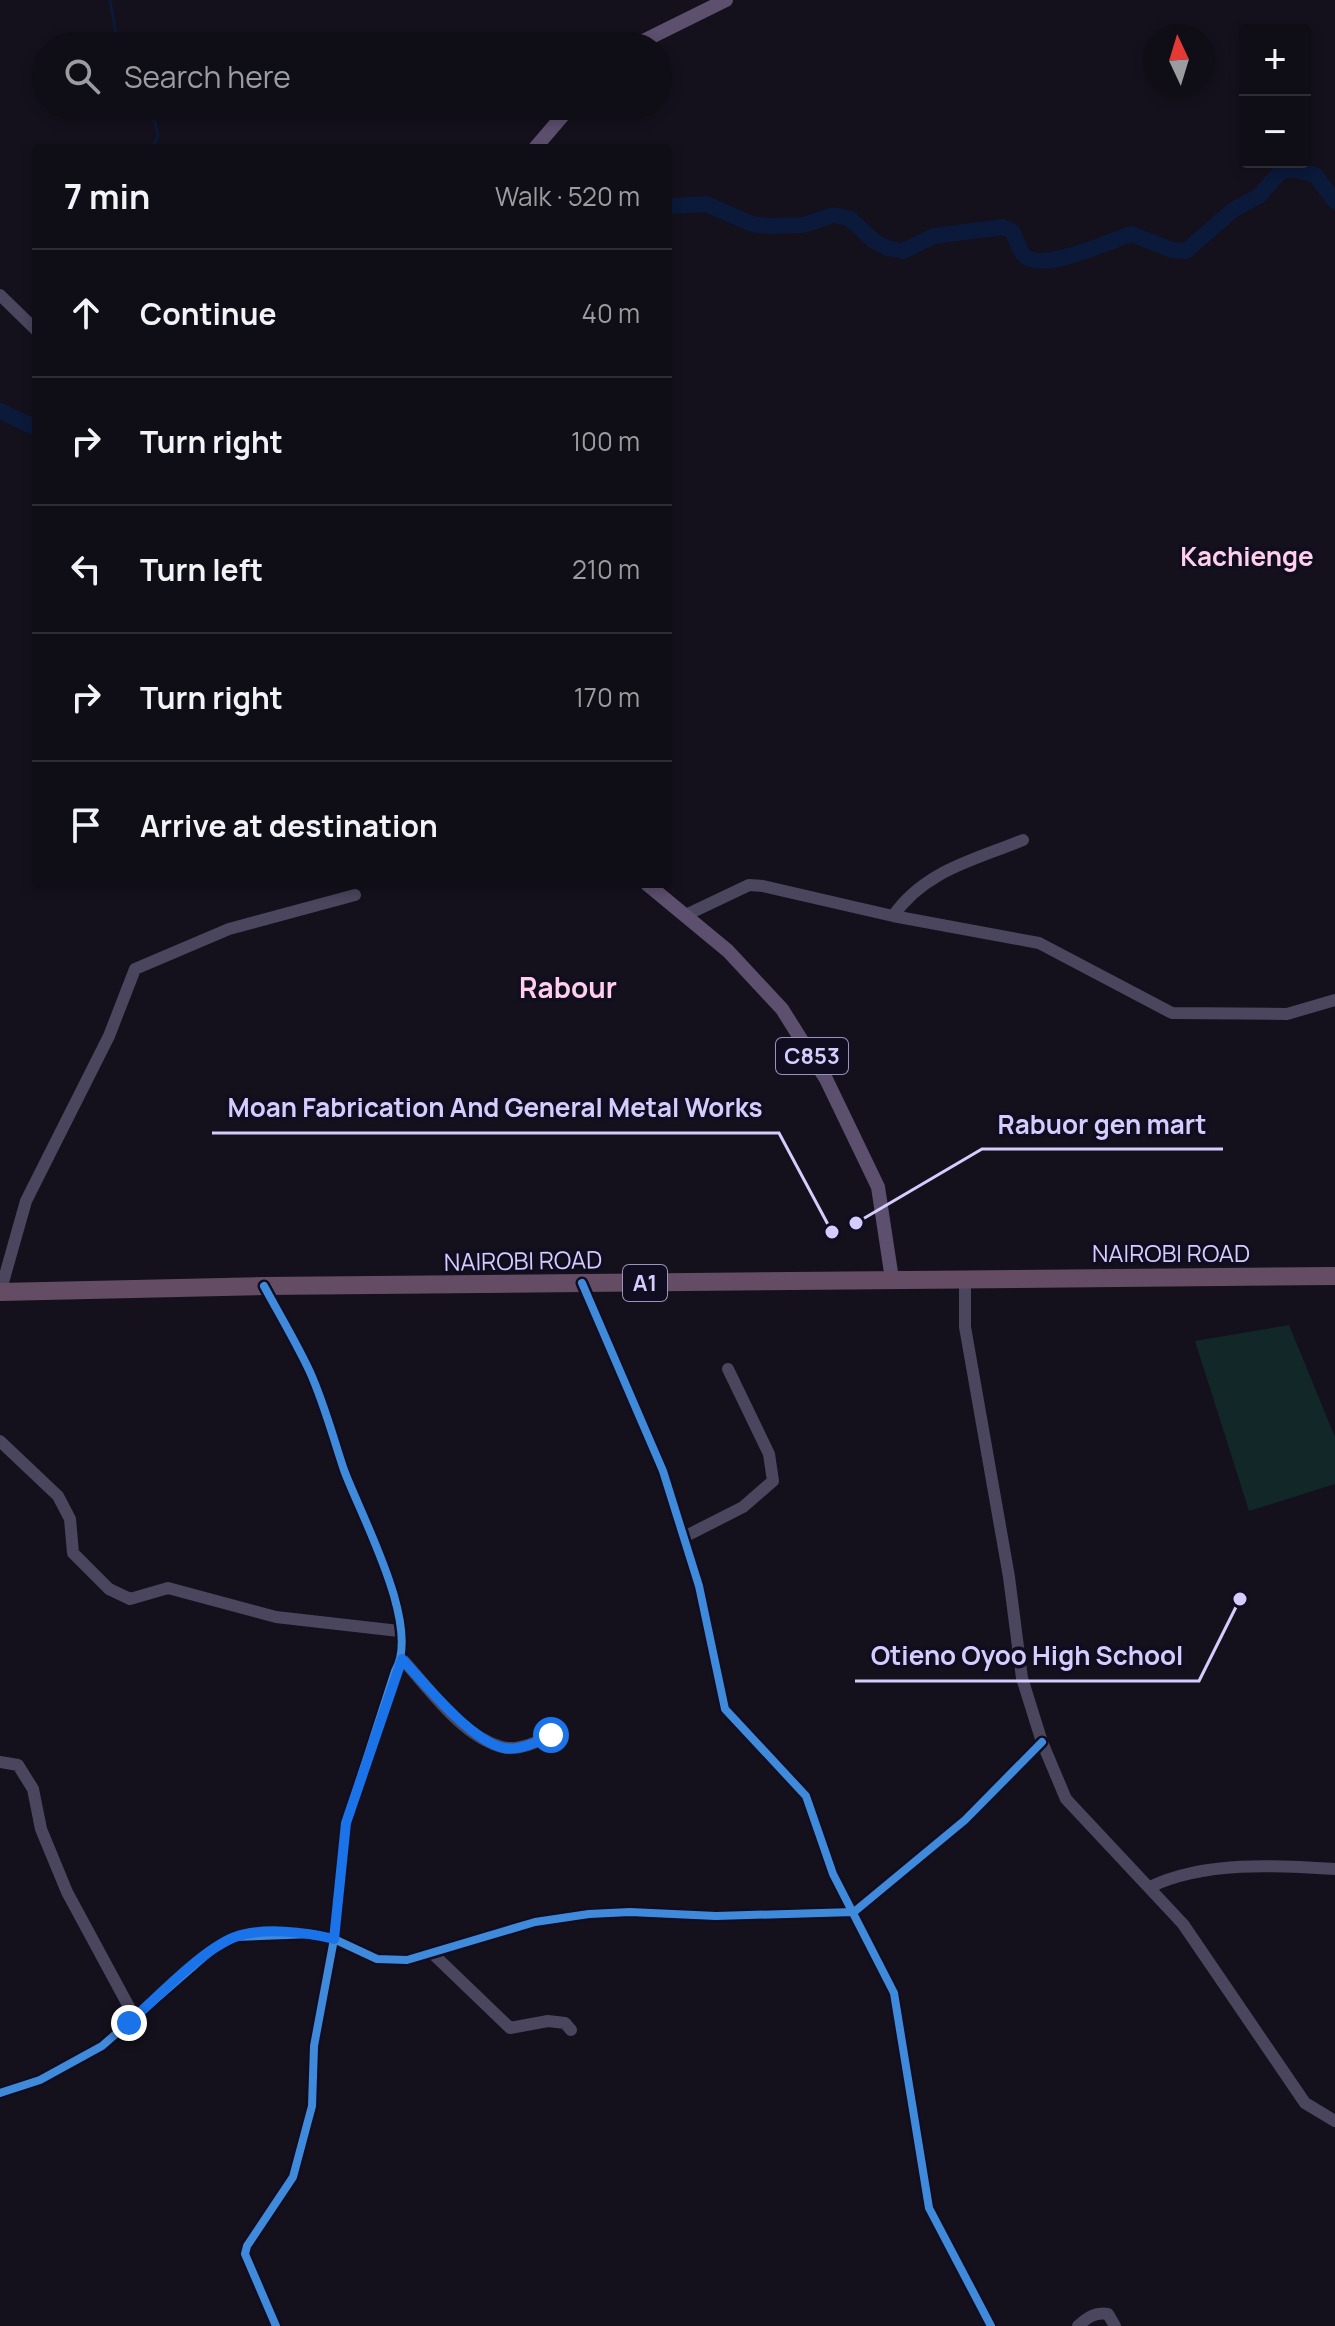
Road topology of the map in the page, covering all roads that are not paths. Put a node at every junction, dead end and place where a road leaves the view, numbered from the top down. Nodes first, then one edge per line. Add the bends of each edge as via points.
1 (726, 0) edge
2 (661, 32) edge
3 (559, 120) edge
4 (538, 144) edge
5 (0, 295) edge
6 (32, 326) edge
7 (1023, 840) dead end
8 (652, 888) edge
9 (355, 895) dead end
10 (688, 914) junction
11 (893, 916) junction
12 (1335, 1000) edge
13 (1335, 1276) edge
14 (965, 1277) junction
15 (892, 1279) junction
16 (582, 1283) junction
17 (264, 1286) junction
18 (0, 1293) edge
19 (728, 1369) dead end
20 (0, 1441) edge
21 (684, 1537) junction
22 (399, 1631) junction
23 (402, 1659) junction
24 (551, 1735) dead end
25 (1042, 1742) junction
26 (0, 1762) edge
27 (1335, 1869) edge
28 (1150, 1887) junction
29 (854, 1912) junction
30 (334, 1939) junction
31 (432, 1953) junction
32 (135, 2018) junction
33 (571, 2030) dead end
34 (0, 2093) edge
35 (1335, 2121) edge
36 (276, 2326) edge
37 (991, 2326) edge
38 (1078, 2326) edge
39 (1115, 2326) edge

1 - 2 main road
3 - 4 main road
5 - 6 street
7 - 11 street via 951,867 906,897
8 - 10 main road, C853
9 - 18 street via 229,929 135,969 109,1036 26,1201
10 - 11 street via 749,885
10 - 15 main road, C853 via 782,1009 826,1079 878,1187
11 - 12 street via 1039,943 1172,1013 1287,1014
13 - 14 highway, NAIROBI ROAD / A1
14 - 15 highway, NAIROBI ROAD / A1
14 - 25 street via 965,1327 1022,1678
15 - 16 highway, NAIROBI ROAD / A1
16 - 17 highway, NAIROBI ROAD / A1
16 - 21 street via 663,1471
17 - 18 highway, NAIROBI ROAD / A1
17 - 22 street via 310,1372 394,1591
19 - 21 street via 769,1454 773,1481 743,1507
20 - 22 street via 58,1496 70,1519 73,1553 109,1589 130,1599 168,1588 276,1617
21 - 29 street via 725,1709 806,1796 827,1860
22 - 23 street
23 - 24 street via 470,1730 504,1748
23 - 30 street via 346,1823
25 - 28 street via 1066,1799
25 - 29 street via 965,1820
26 - 32 street via 18,1765 33,1789 41,1829 67,1892
27 - 28 street via 1290,1866 1177,1874
28 - 35 street via 1183,1924 1305,2103
29 - 31 street via 589,1914 535,1922
29 - 37 street via 898,2007 929,2208
30 - 31 street via 377,1959 407,1960
30 - 32 street via 312,1934 235,1937 212,1950
30 - 36 street via 314,2046 312,2106 293,2177 245,2254
31 - 33 street via 510,2028 548,2021 565,2023
32 - 34 street via 102,2046 40,2080
38 - 39 street via 1101,2313 1108,2314

